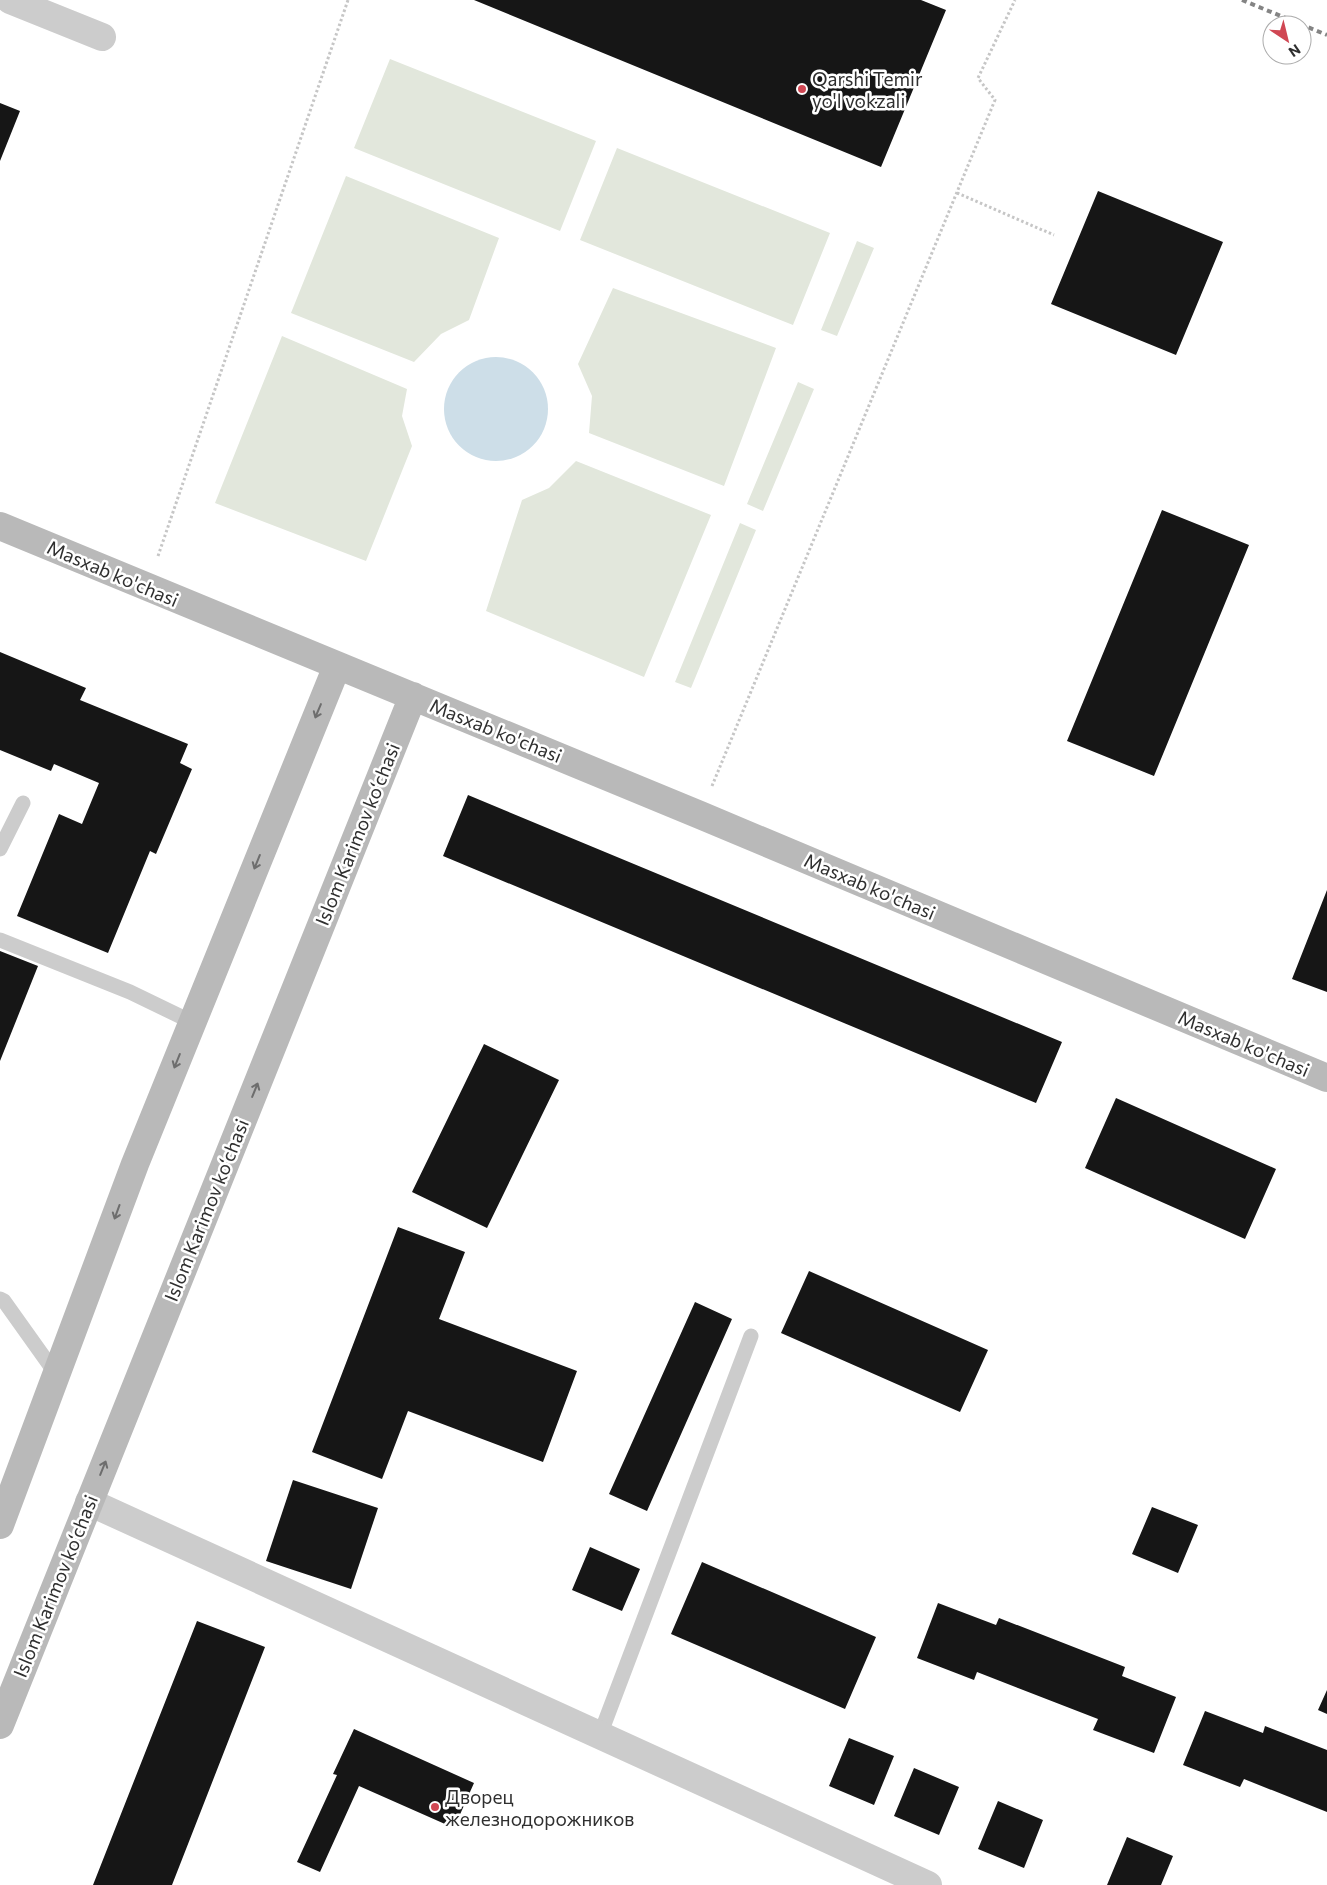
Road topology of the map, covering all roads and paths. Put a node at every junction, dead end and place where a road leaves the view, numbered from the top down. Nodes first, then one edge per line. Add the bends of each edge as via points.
1 (10, 0) edge
2 (348, 0) edge
3 (1015, 0) edge
4 (102, 37) dead end
5 (957, 193) junction
6 (1054, 235) dead end
7 (0, 526) edge
8 (147, 588) junction
9 (337, 666) junction
10 (413, 696) junction
11 (23, 803) dead end
12 (700, 815) junction
13 (0, 848) edge
14 (0, 940) edge
15 (192, 1022) junction
16 (1327, 1078) edge
17 (0, 1299) edge
18 (751, 1336) dead end
19 (56, 1374) junction
20 (89, 1502) junction
21 (0, 1525) edge
22 (0, 1725) edge
23 (600, 1735) junction
24 (928, 1885) edge

1 - 4 street
2 - 8 path
3 - 5 path via 978,78 995,100
5 - 6 path
5 - 12 path
7 - 8 main road, Masxab ko'chasi
8 - 9 main road, Masxab ko'chasi
9 - 10 main road, Masxab ko'chasi
9 -> 15 main road
10 - 12 main road, Masxab ko'chasi
20 -> 10 main road, Islom Karimov ko‘chasi
11 - 13 lane
12 - 16 main road, Masxab ko'chasi
14 - 15 lane via 130,992
15 -> 19 main road
17 - 19 lane
18 - 23 lane
19 - 21 main road
20 - 22 main road, Islom Karimov ko‘chasi
20 - 23 street
23 - 24 street

